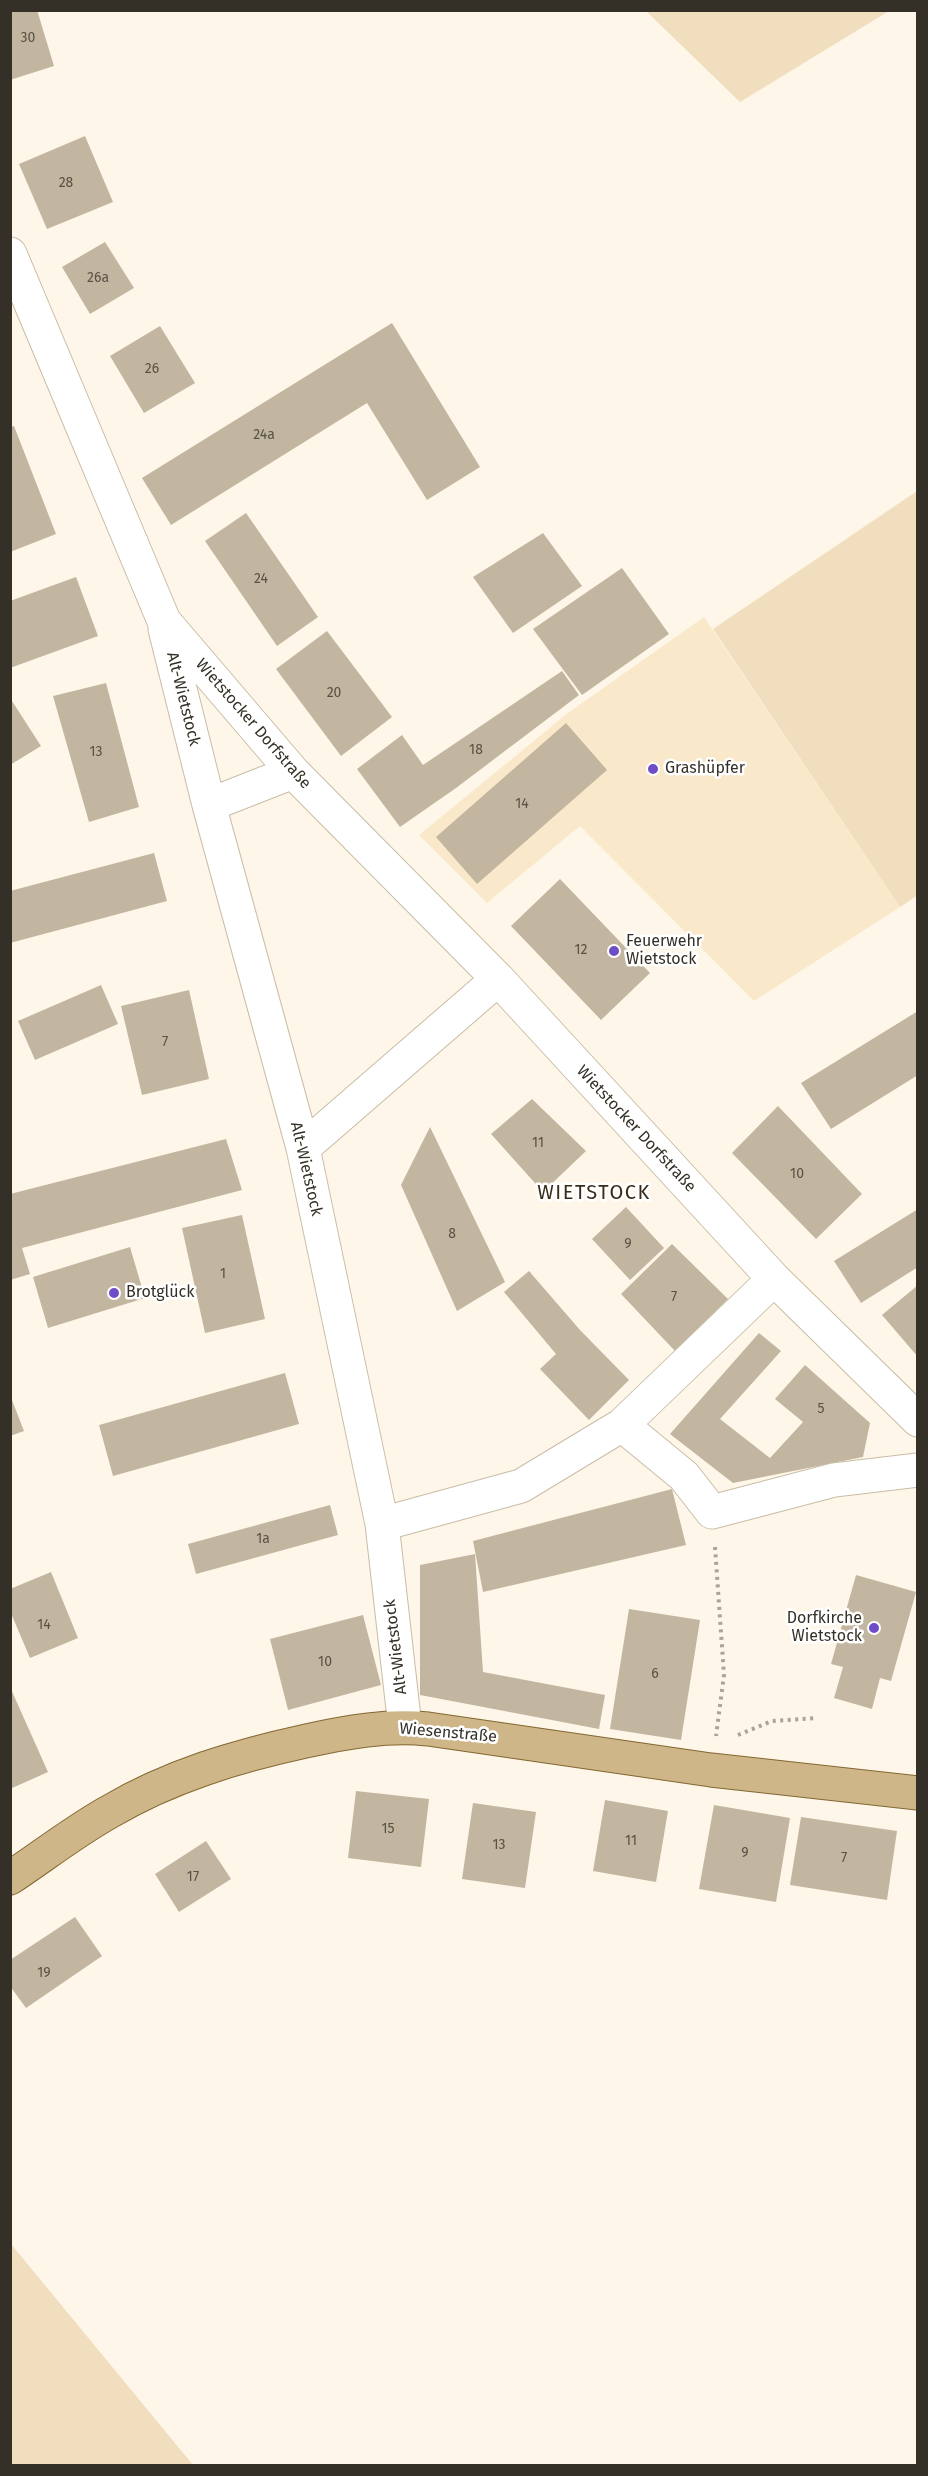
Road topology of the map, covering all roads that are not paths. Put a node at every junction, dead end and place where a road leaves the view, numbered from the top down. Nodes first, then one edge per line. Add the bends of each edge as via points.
1 (10, 254) edge
2 (164, 621) junction
3 (293, 772) junction
4 (209, 805) junction
5 (498, 980) junction
6 (303, 1148) junction
7 (774, 1279) junction
8 (918, 1420) edge
9 (622, 1425) junction
10 (918, 1470) edge
11 (382, 1524) junction
12 (405, 1727) junction
13 (918, 1793) edge
14 (10, 1878) edge

1 - 2 street, Wietstocker Dorfstraße
2 - 3 street, Wietstocker Dorfstraße
2 - 4 street, Alt-Wietstock
3 - 4 street
3 - 5 street, Wietstocker Dorfstraße
4 - 6 street, Alt-Wietstock
5 - 6 street
5 - 7 street, Wietstocker Dorfstraße
6 - 11 street, Alt-Wietstock
7 - 8 street, Wietstocker Dorfstraße
7 - 9 street
9 - 10 street via 684,1476 712,1512 834,1480
9 - 11 street via 520,1486
11 - 12 street, Alt-Wietstock
12 - 13 main road, Wiesenstraße via 713,1757
12 - 14 main road, Wiesenstraße via 347,1732 273,1748 186,1774 107,1812

